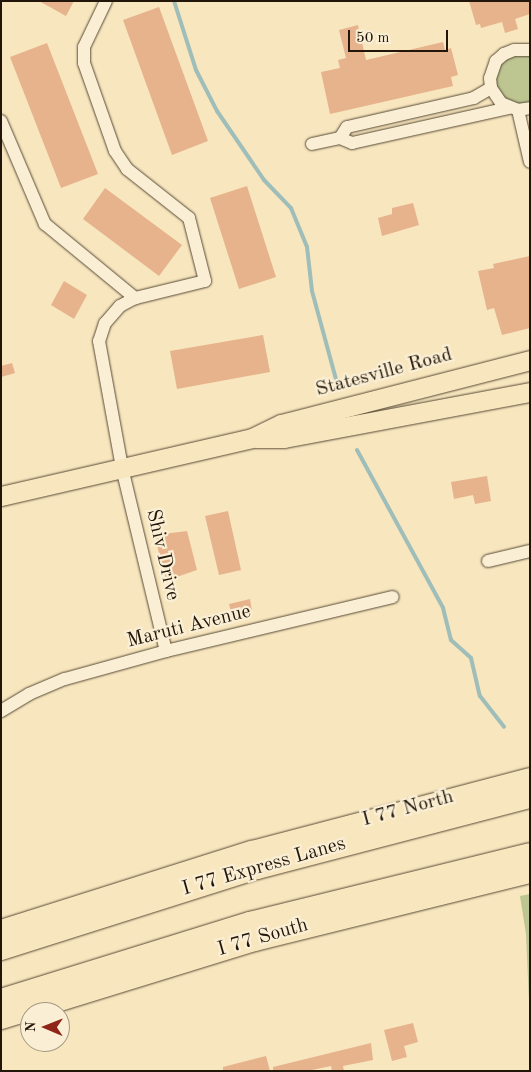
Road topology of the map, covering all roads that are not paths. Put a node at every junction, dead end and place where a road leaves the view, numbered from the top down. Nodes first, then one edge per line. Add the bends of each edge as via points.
1 (106, 1) edge
2 (530, 50) edge
3 (491, 88) junction
4 (519, 109) edge
5 (1, 121) edge
6 (340, 138) junction
7 (312, 144) dead end
8 (530, 162) edge
9 (134, 298) junction
10 (530, 360) edge
11 (530, 392) edge
12 (252, 438) junction
13 (122, 468) junction
14 (1, 496) edge
15 (530, 550) edge
16 (488, 561) dead end
17 (392, 597) dead end
18 (166, 651) junction
19 (1, 711) edge
20 (530, 779) edge
21 (530, 797) edge
22 (530, 854) edge
23 (530, 872) edge
24 (1, 931) edge
25 (1, 949) edge
26 (1, 1000) edge
27 (1, 1018) edge

1 - 9 street via 84,47 84,63 115,151 127,169 189,218 205,281
2 - 3 street via 514,50 496,61 490,78
3 - 4 street via 495,96
3 - 6 street via 474,98 347,127
4 - 6 street via 352,143
4 - 8 street
5 - 9 street via 45,224
6 - 7 street
9 - 13 street, Shiv Drive via 120,306 105,322 99,341
10 - 12 main road, Statesville Road via 290,421
11 - 12 main road, Statesville Road via 284,438
12 - 13 main road, Statesville Road
13 - 14 main road, Statesville Road
13 - 18 street, Shiv Drive
15 - 16 street
17 - 18 street, Maruti Avenue
18 - 19 street, Maruti Avenue via 49,685
20 - 24 highway, I 77 North via 271,847
21 - 25 highway, I 77 Express Lanes via 257,868
22 - 26 highway via 250,923
23 - 27 highway, I 77 South via 255,940

